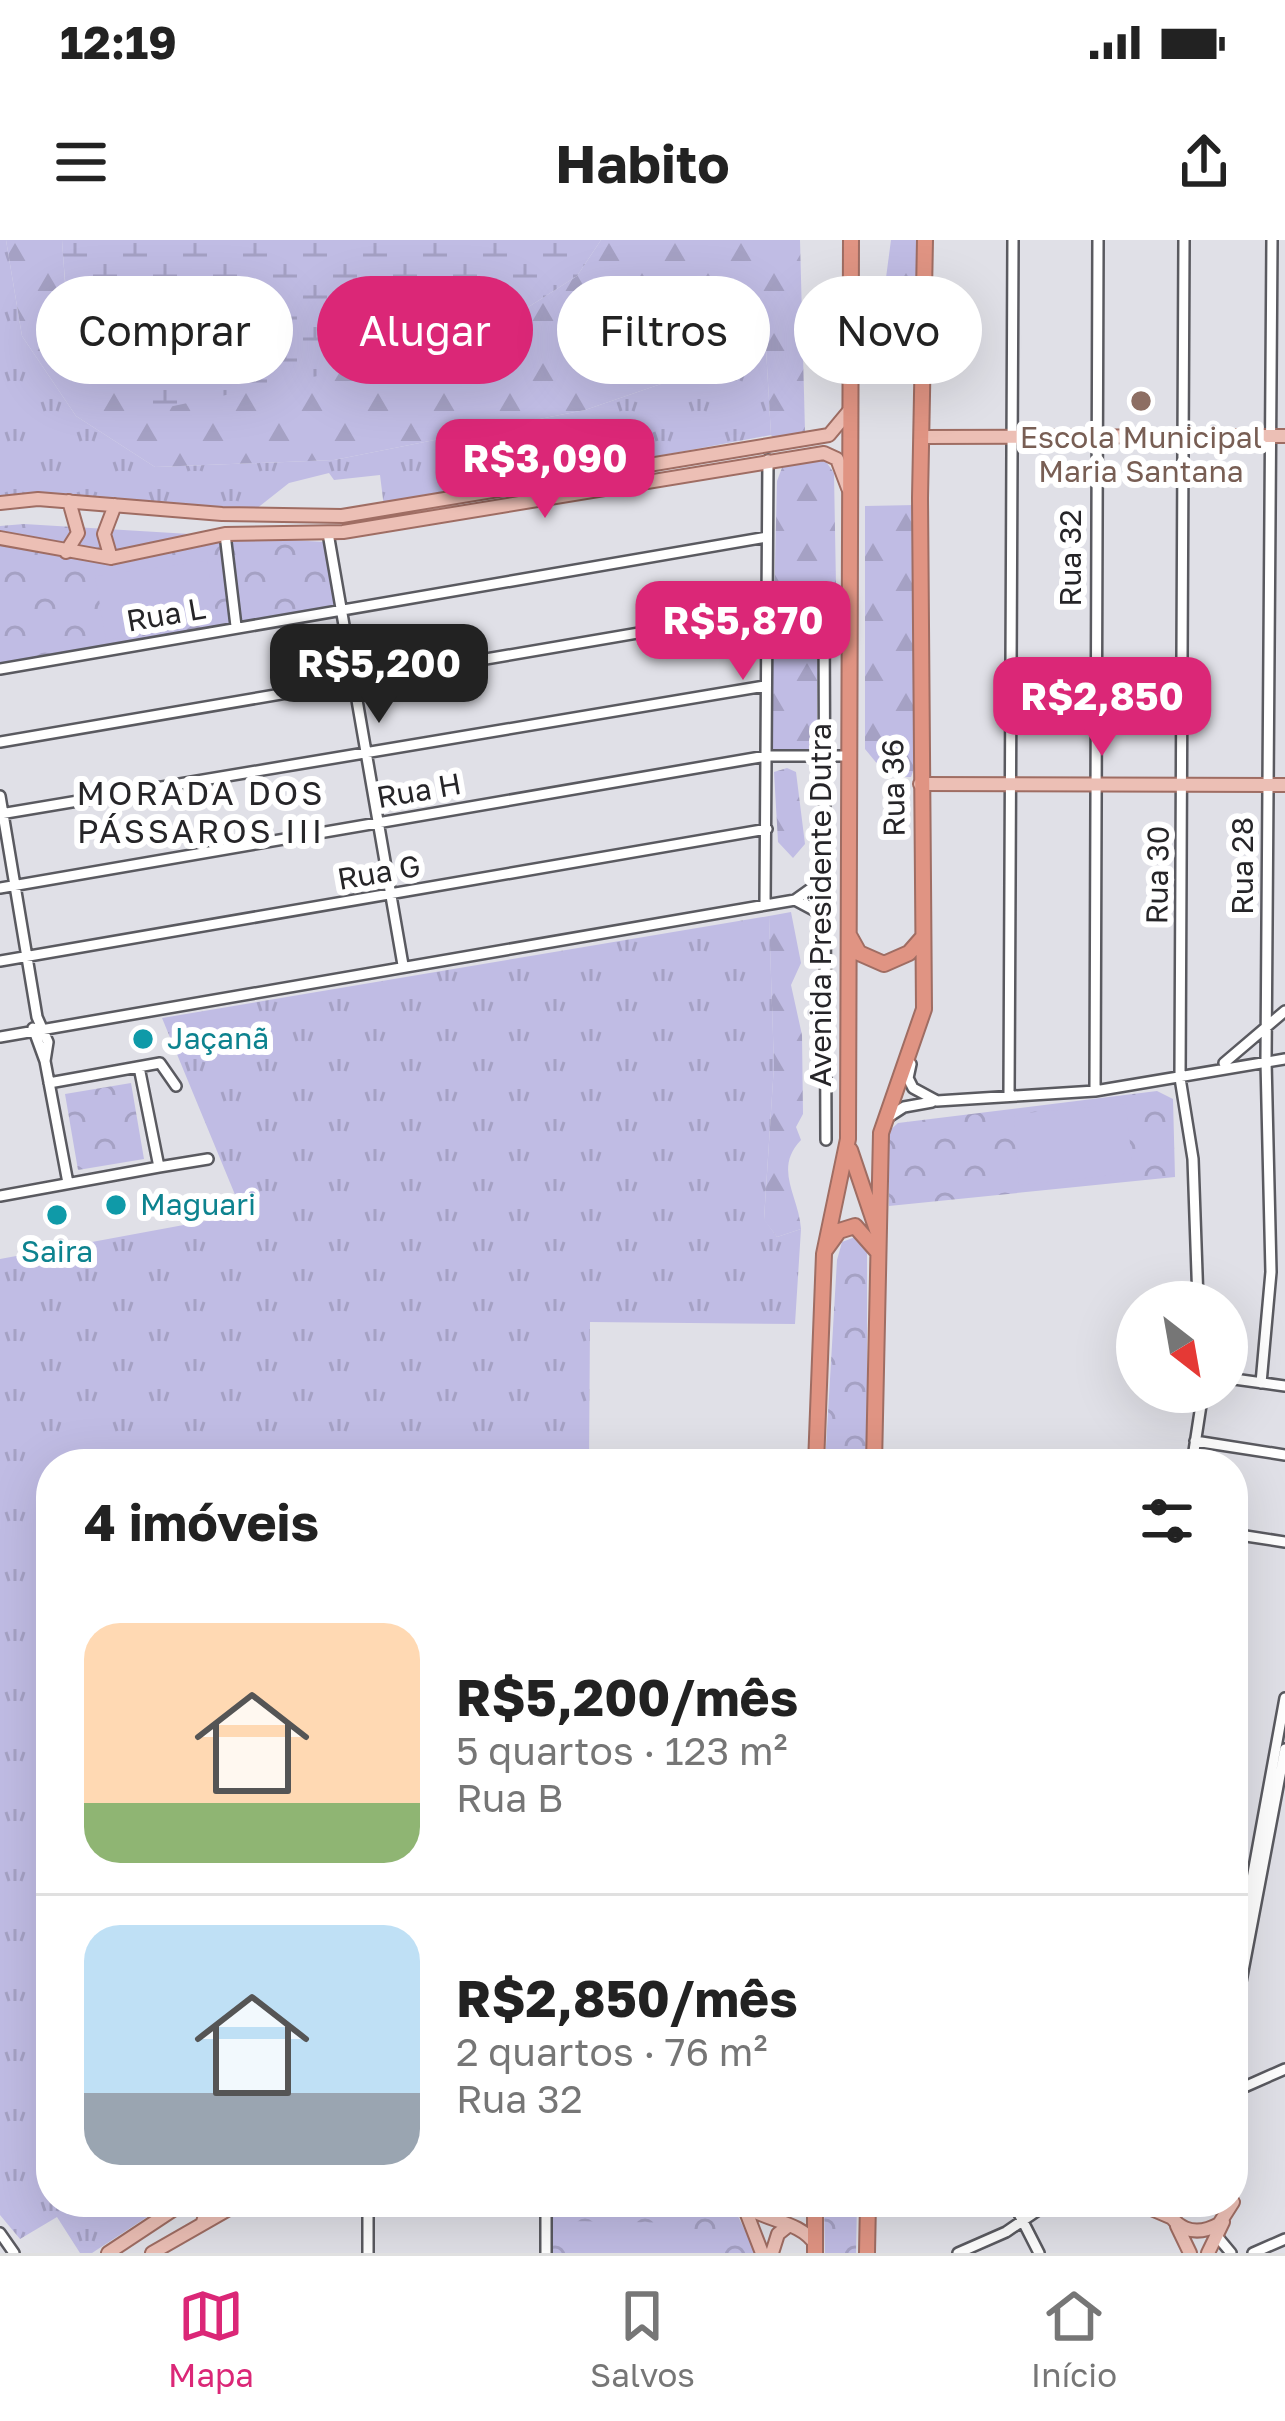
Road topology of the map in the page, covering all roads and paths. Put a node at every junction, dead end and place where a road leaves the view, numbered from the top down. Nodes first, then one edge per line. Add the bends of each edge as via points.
1 (851, 240) edge
2 (925, 240) edge
3 (1013, 240) edge
4 (1098, 240) edge
5 (1184, 240) edge
6 (1272, 240) edge
7 (850, 405) junction
8 (1095, 436) junction
9 (1183, 436) junction
10 (1270, 436) junction
11 (1285, 436) edge
12 (923, 437) junction
13 (1012, 437) junction
14 (768, 460) junction
15 (849, 492) junction
16 (69, 501) junction
17 (0, 503) edge
18 (115, 505) junction
19 (328, 533) junction
20 (225, 534) junction
21 (767, 537) junction
22 (0, 538) edge
23 (66, 552) junction
24 (111, 558) junction
25 (341, 610) junction
26 (767, 611) junction
27 (850, 612) junction
28 (236, 626) junction
29 (0, 669) edge
30 (354, 682) junction
31 (765, 686) junction
32 (0, 742) edge
33 (367, 751) junction
34 (766, 756) junction
35 (848, 756) junction
36 (823, 757) junction
37 (1010, 782) junction
38 (1183, 783) junction
39 (920, 784) junction
40 (1094, 784) junction
41 (1268, 785) junction
42 (1285, 785) edge
43 (0, 796) edge
44 (2, 814) edge
45 (380, 823) junction
46 (767, 829) junction
47 (823, 880) junction
48 (16, 885) junction
49 (0, 888) edge
50 (391, 894) junction
51 (795, 900) junction
52 (766, 904) junction
53 (824, 916) junction
54 (848, 930) junction
55 (923, 936) junction
56 (27, 957) junction
57 (0, 961) edge
58 (404, 965) junction
59 (1285, 1011) edge
60 (37, 1017) junction
61 (1267, 1026) junction
62 (45, 1030) junction
63 (31, 1032) junction
64 (0, 1037) edge
65 (914, 1047) junction
66 (1285, 1059) edge
67 (45, 1061) junction
68 (1266, 1061) junction
69 (1220, 1066) junction
70 (139, 1067) junction
71 (1180, 1078) junction
72 (49, 1083) junction
73 (176, 1086) dead end
74 (1095, 1091) junction
75 (1010, 1096) junction
76 (937, 1102) junction
77 (883, 1122) junction
78 (848, 1139) junction
79 (826, 1140) dead end
80 (208, 1159) dead end
81 (159, 1167) junction
82 (68, 1184) junction
83 (0, 1196) edge
84 (879, 1235) junction
85 (824, 1254) junction
86 (879, 1256) junction
87 (1197, 1281) edge
88 (1248, 1381) edge
89 (1262, 1383) junction
90 (1285, 1386) edge
91 (1200, 1413) edge
92 (1196, 1441) junction
93 (816, 1449) edge
94 (874, 1449) edge
95 (1195, 1449) edge
96 (1247, 1449) edge
97 (1248, 1449) edge
98 (1285, 1455) edge
99 (1248, 1537) edge
100 (1285, 1543) edge
101 (1285, 1698) edge
102 (1285, 1749) edge
103 (1279, 1768) edge
104 (1248, 1913) edge
105 (1248, 1941) edge
106 (1285, 2069) edge
107 (1248, 2085) edge
108 (162, 2217) edge
109 (204, 2217) edge
110 (213, 2217) edge
111 (368, 2217) edge
112 (546, 2217) edge
113 (747, 2217) edge
114 (769, 2217) edge
115 (815, 2217) edge
116 (868, 2217) edge
117 (1021, 2217) edge
118 (1031, 2217) edge
119 (1166, 2217) edge
120 (1172, 2217) edge
121 (1224, 2219) joint
122 (1174, 2221) junction
123 (1024, 2222) junction
124 (202, 2223) junction
125 (788, 2226) junction
126 (1216, 2235) junction
127 (1285, 2239) edge
128 (2, 2240) edge
129 (815, 2249) edge
130 (14, 2253) edge
131 (108, 2253) edge
132 (152, 2253) edge
133 (368, 2253) edge
134 (546, 2253) edge
135 (762, 2253) edge
136 (772, 2253) edge
137 (867, 2253) edge
138 (958, 2253) edge
139 (1040, 2253) edge
140 (1190, 2253) edge
141 (1208, 2253) edge
142 (1231, 2253) edge
143 (1253, 2253) edge

1 - 7 highway, Avenida Presidente Dutra
2 - 12 highway, Rua 36
3 - 13 street
4 - 8 street, Rua 32
5 - 9 street, Rua 30
6 - 10 street, Rua 28
7 - 15 highway, Avenida Presidente Dutra
7 - 18 main road via 829,435 342,517
8 - 9 main road
8 - 13 main road
8 - 40 street, Rua 32
9 - 10 main road
9 - 38 street, Rua 30
10 - 11 main road
10 - 41 street, Rua 28
12 - 13 main road
12 - 39 highway, Rua 36
13 - 37 street
14 - 15 main road via 837,458
14 - 19 main road
14 - 21 street
15 - 27 highway, Avenida Presidente Dutra
16 - 17 main road
16 - 18 main road
16 - 23 main road via 79,523
18 - 24 main road via 104,534
19 - 20 main road
19 - 25 street
20 - 24 main road
20 - 28 street
21 - 25 street, Rua L
21 - 26 street
22 - 23 main road
23 - 24 main road
25 - 28 street, Rua L
25 - 30 street
26 - 30 street
26 - 31 street
27 - 35 highway, Avenida Presidente Dutra
27 - 36 street via 824,613
28 - 29 street, Rua L
30 - 32 street
30 - 33 street
31 - 33 street
31 - 34 street
33 - 44 street
33 - 45 street
34 - 36 street, Rua H
34 - 45 street, Rua H
34 - 46 street
35 - 36 street, Rua H
35 - 54 highway, Avenida Presidente Dutra
36 - 47 street
37 - 39 main road
37 - 40 main road
37 - 75 street
38 - 40 main road
38 - 41 main road
38 - 71 street, Rua 30
39 - 55 highway, Rua 36
40 - 74 street, Rua 32
41 - 42 main road
41 - 61 street, Rua 28
43 - 44 street
44 - 48 street
45 - 48 street, Rua H
45 - 50 street
46 - 50 street, Rua G
46 - 52 street
47 - 51 street
47 - 53 street
48 - 49 street, Rua H
48 - 56 street
50 - 56 street, Rua G
50 - 58 street
51 - 52 street
51 - 53 street
52 - 58 street
53 - 79 street
54 - 55 highway via 859,953 884,964
54 - 78 highway, Avenida Presidente Dutra
55 - 65 highway, Rua 36 via 924,1009
56 - 57 street, Rua G
56 - 60 street
58 - 62 street
59 - 61 street
60 - 62 street
60 - 63 street
61 - 68 street, Rua 28
61 - 69 street
62 - 63 street
62 - 67 street
63 - 64 street
63 - 67 street
65 - 76 street via 908,1078
65 - 77 highway, Rua 36
66 - 68 street
67 - 72 street
68 - 69 street
68 - 89 street, Rua 28 via 1271,1272
69 - 71 street
70 - 72 street
70 - 73 street via 166,1065
70 - 81 street
71 - 74 street
71 - 87 street, Rua 30 via 1193,1159
72 - 82 street
74 - 75 street
75 - 76 street
76 - 77 street via 904,1107
77 - 84 highway
78 - 84 highway, Avenida Presidente Dutra
78 - 85 highway, Avenida Presidente Dutra
80 - 81 street
81 - 82 street
82 - 83 street
84 - 86 highway, Avenida Presidente Dutra
85 - 86 highway via 835,1234 855,1226
85 - 93 highway, Avenida Presidente Dutra
86 - 94 highway, Avenida Presidente Dutra
88 - 89 street
89 - 90 street
91 - 92 street
92 - 95 street
92 - 96 street
97 - 98 street
99 - 100 street
101 - 103 street
102 - 103 street
103 - 104 street
103 - 105 street
106 - 107 street
108 - 131 main road
109 - 124 main road
110 - 124 main road
111 - 133 street
112 - 134 street
113 - 135 main road
114 - 125 main road
115 - 129 highway
116 - 137 highway
117 - 123 street
118 - 123 street
119 - 122 main road
120 - 122 main road
121 - 122 main road via 1202,2231
121 - 126 main road
122 - 140 main road
123 - 138 street
123 - 139 street
124 - 132 main road
125 - 129 main road via 806,2232
125 - 136 main road
126 - 141 main road
126 - 142 street
127 - 143 street
128 - 130 street

